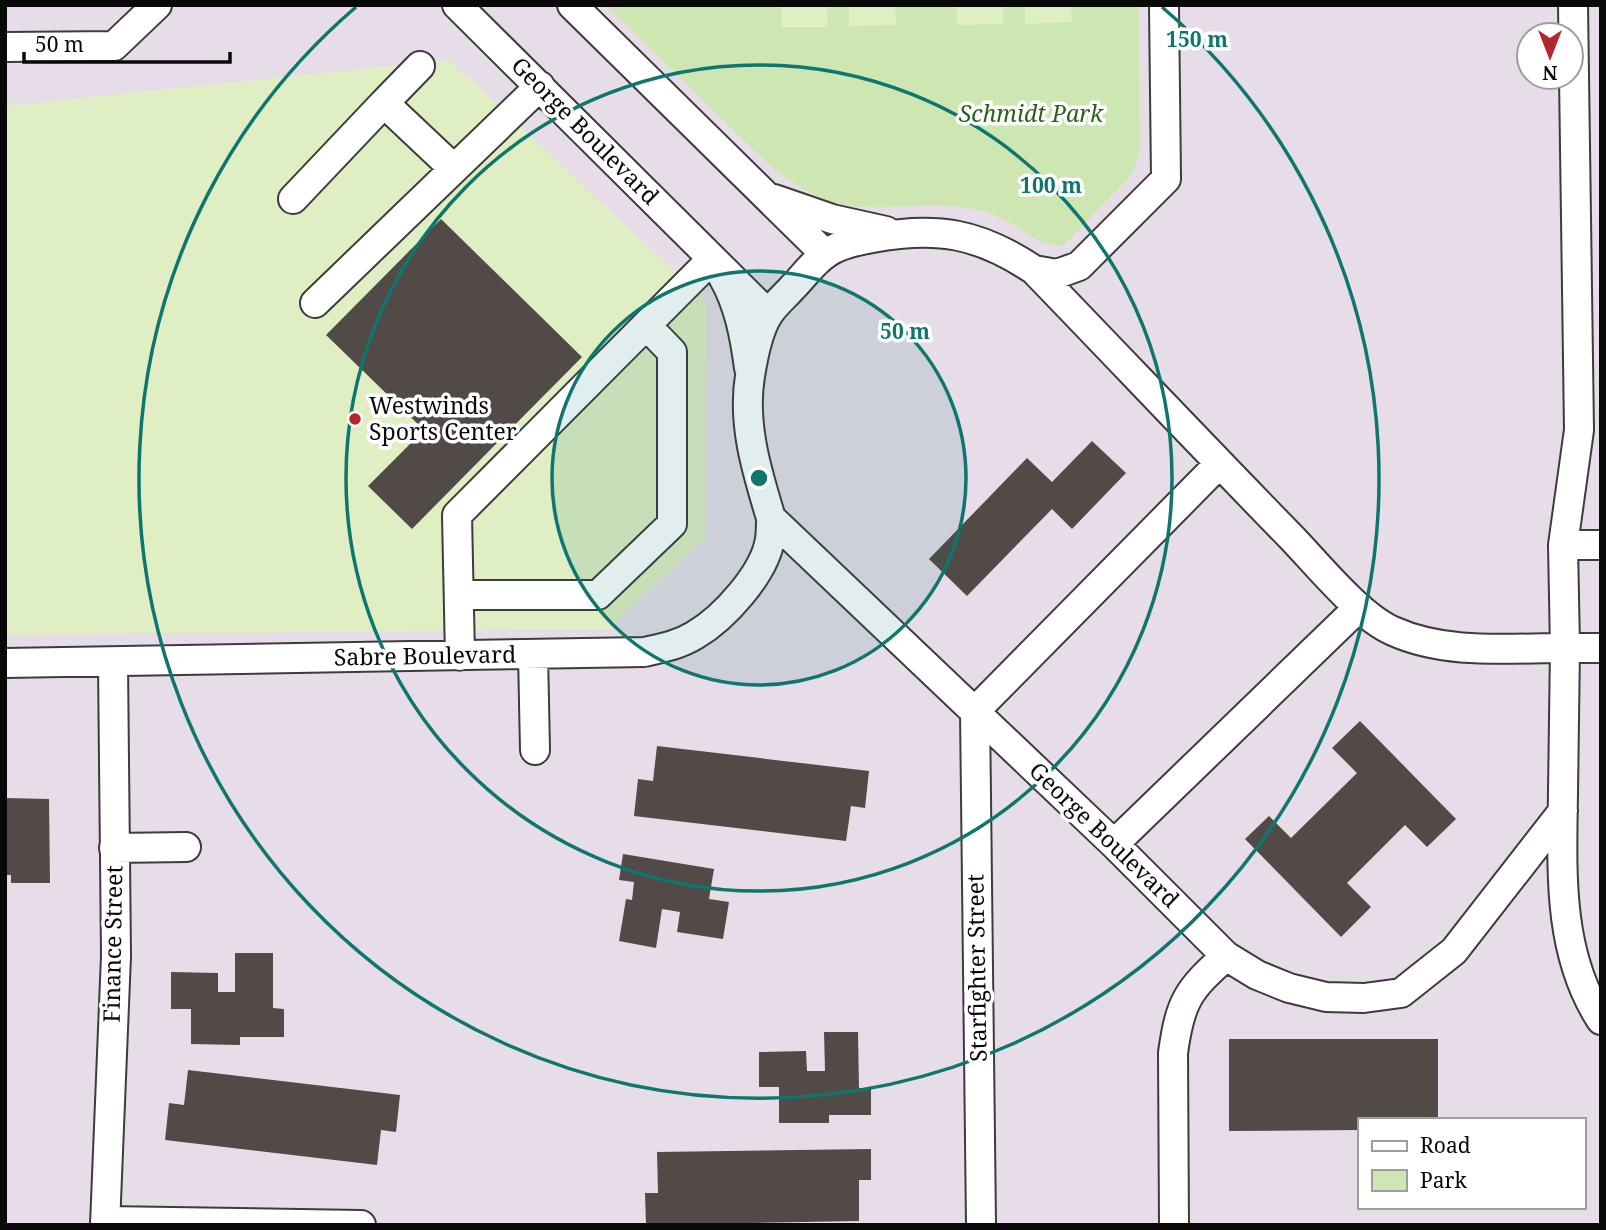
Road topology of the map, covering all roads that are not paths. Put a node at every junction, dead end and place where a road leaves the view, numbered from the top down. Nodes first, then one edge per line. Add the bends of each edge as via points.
1 (157, 5) edge
2 (457, 5) edge
3 (572, 5) edge
4 (1164, 5) edge
5 (1573, 5) edge
6 (5, 47) edge
7 (420, 65) dead end
8 (540, 86) junction
9 (384, 103) junction
10 (454, 169) junction
11 (766, 196) junction
12 (293, 200) dead end
13 (899, 233) junction
14 (825, 254) junction
15 (712, 259) junction
16 (1034, 270) junction
17 (316, 303) dead end
18 (768, 314) junction
19 (646, 325) junction
20 (750, 378) junction
21 (1219, 464) junction
22 (771, 518) junction
23 (1563, 545) junction
24 (1601, 545) edge
25 (459, 595) junction
26 (1359, 607) junction
27 (1565, 648) junction
28 (1601, 648) edge
29 (533, 654) junction
30 (460, 656) junction
31 (5, 663) edge
32 (113, 663) junction
33 (975, 711) junction
34 (535, 750) dead end
35 (1563, 811) junction
36 (1114, 844) junction
37 (186, 847) dead end
38 (114, 848) junction
39 (1226, 956) junction
40 (1601, 1020) edge
41 (105, 1223) edge
42 (361, 1225) edge
43 (981, 1225) edge
44 (1174, 1225) edge

1 - 6 street via 114,46
2 - 8 street, George Boulevard
3 - 11 street, George Boulevard
4 - 16 street via 1166,179 1079,266 1057,274
5 - 23 street via 1579,430
7 - 9 street
8 - 10 street
8 - 15 street, George Boulevard
9 - 10 street
9 - 12 street
10 - 17 street
11 - 13 street, George Boulevard via 855,226
11 - 14 street, George Boulevard
13 - 14 street, George Boulevard
13 - 16 street, George Boulevard via 952,234 980,241
14 - 18 street, George Boulevard
15 - 18 street, George Boulevard
15 - 19 street
15 - 20 street, George Boulevard via 730,288
16 - 21 street, George Boulevard
18 - 20 street, George Boulevard
19 - 25 street via 457,515
19 - 25 street via 672,352 672,524 598,595
20 - 22 street, George Boulevard via 751,442
21 - 26 street, George Boulevard
21 - 33 street
22 - 29 street, Sabre Boulevard via 763,562 746,588 694,635 644,652
22 - 33 street, George Boulevard
23 - 24 street
23 - 27 street
25 - 30 street
26 - 27 street, George Boulevard via 1389,629 1419,641 1452,647
26 - 36 street
27 - 28 street
27 - 35 street
29 - 30 street, Sabre Boulevard
29 - 34 street
30 - 32 street, Sabre Boulevard
31 - 32 street, Sabre Boulevard
32 - 38 street, Finance Street
33 - 36 street, George Boulevard
33 - 43 street, Starfighter Street
35 - 39 street, George Boulevard via 1454,951 1401,993 1326,997 1257,975
35 - 40 street via 1565,923 1576,967
36 - 39 street, George Boulevard
37 - 38 street
38 - 41 street, Finance Street via 116,956
39 - 44 street via 1186,998 1177,1026 1173,1053
41 - 42 street

